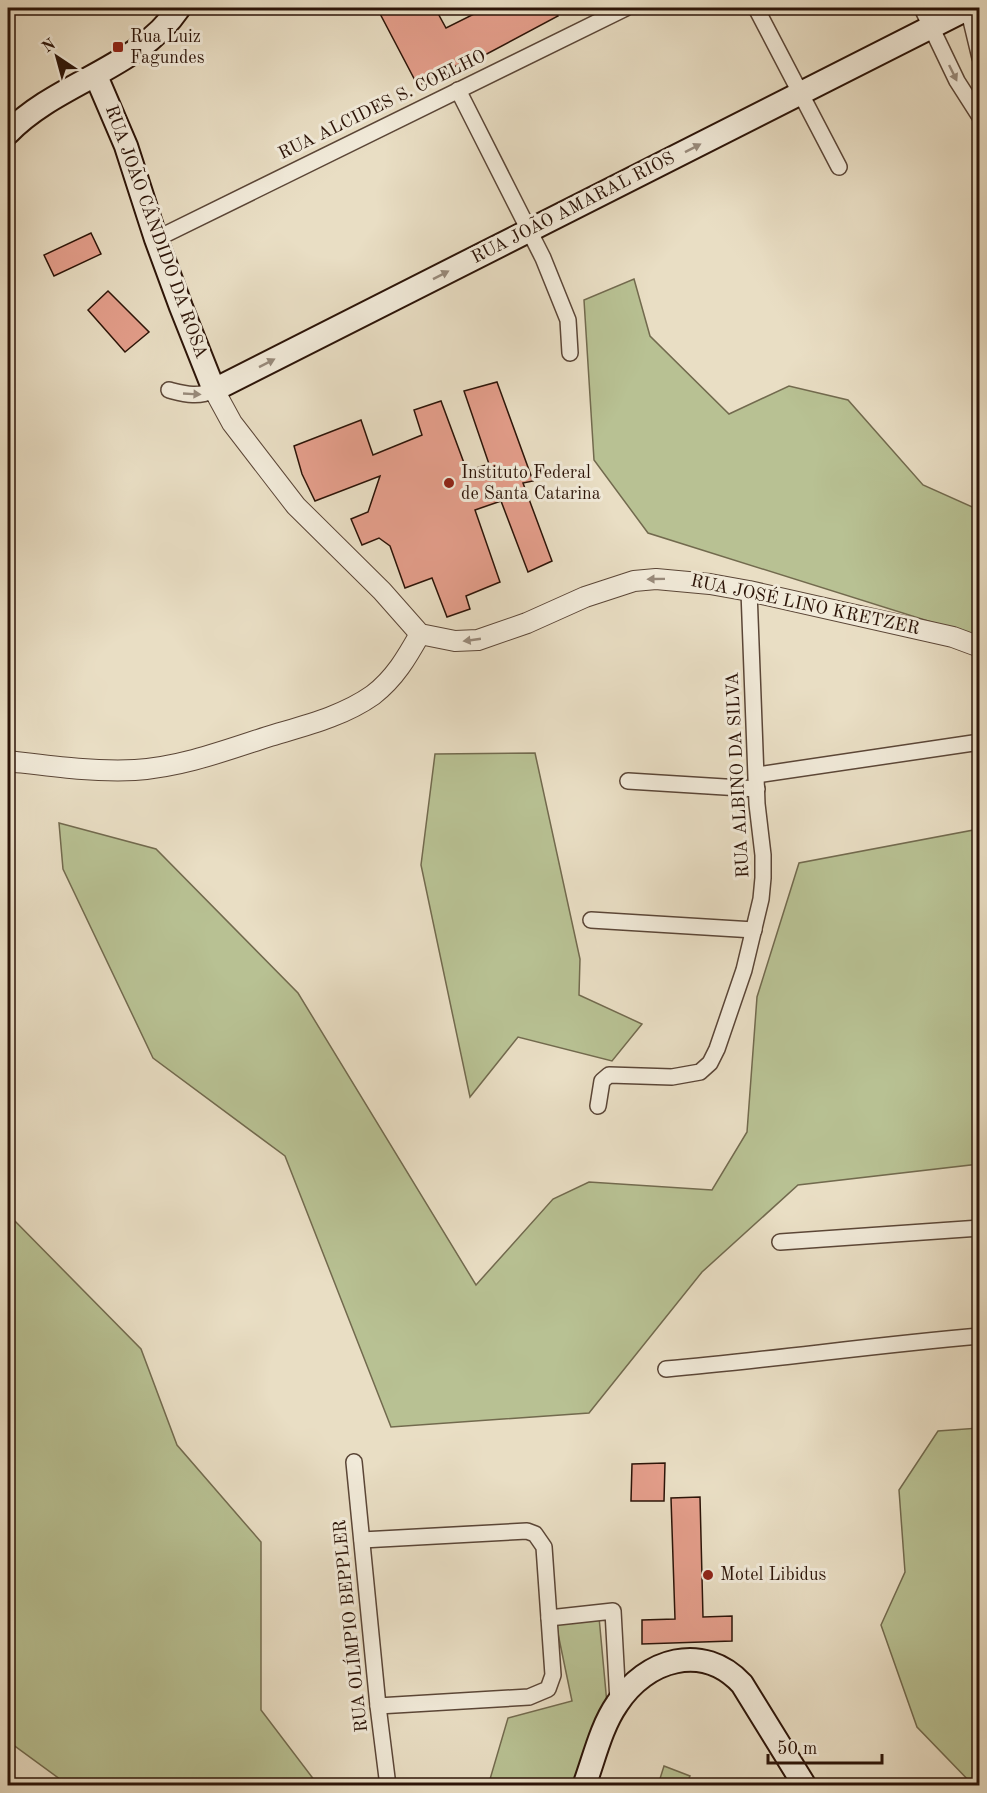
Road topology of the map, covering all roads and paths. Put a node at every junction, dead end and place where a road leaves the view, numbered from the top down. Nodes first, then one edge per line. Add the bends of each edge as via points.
1 (179, 8) edge
2 (626, 8) edge
3 (756, 8) edge
4 (968, 8) edge
5 (926, 17) edge
6 (980, 58) edge
7 (96, 75) junction
8 (458, 90) junction
9 (801, 93) junction
10 (980, 117) edge
11 (8, 133) edge
12 (839, 167) dead end
13 (529, 231) junction
14 (156, 238) junction
15 (570, 353) dead end
16 (169, 390) dead end
17 (214, 390) junction
18 (749, 591) junction
19 (420, 634) junction
20 (980, 647) edge
21 (980, 741) edge
22 (8, 760) edge
23 (628, 781) dead end
24 (757, 782) junction
25 (591, 920) dead end
26 (754, 930) junction
27 (598, 1106) dead end
28 (980, 1228) edge
29 (780, 1242) dead end
30 (980, 1336) edge
31 (666, 1369) dead end
32 (354, 1462) dead end
33 (362, 1540) junction
34 (549, 1618) junction
35 (618, 1702) junction
36 (378, 1706) junction
37 (388, 1785) edge
38 (584, 1785) edge
39 (805, 1785) edge

1 - 7 main road via 149,40
2 - 8 street, RUA ALCIDES S. COELHO
3 - 9 street
4 - 5 main road, RUA JOÃO AMARAL RIOS
4 - 6 street
5 - 9 main road, RUA JOÃO AMARAL RIOS
5 -> 10 street via 957,81
7 - 11 main road via 34,112
7 - 14 main road, RUA JOÃO CÂNDIDO DA ROSA via 126,146
8 - 13 street
8 - 14 street, RUA ALCIDES S. COELHO
9 - 12 street
13 -> 9 main road, RUA JOÃO AMARAL RIOS
13 - 15 street via 568,320
17 -> 13 main road, RUA JOÃO AMARAL RIOS
14 - 17 main road, RUA JOÃO CÂNDIDO DA ROSA
16 -> 17 street via 190,396
17 - 19 street via 232,423 296,506
18 -> 19 street, RUA JOSÉ LINO KRETZER via 671,579 644,579 585,597 478,640 455,641
18 - 20 street, RUA JOSÉ LINO KRETZER via 924,629
18 - 24 street, RUA ALBINO DA SILVA
19 - 22 street via 401,667 363,701 314,723 206,757 107,771
21 - 24 street
23 - 24 street
24 - 26 street, RUA ALBINO DA SILVA via 764,855
25 - 26 street
26 - 27 street, RUA ALBINO DA SILVA via 744,970 710,1063 700,1072 672,1077 609,1075 602,1082
28 - 29 street
30 - 31 street
32 - 33 street, RUA OLÍMPIO BEPPLER
33 - 34 street via 527,1531 535,1534 544,1547
33 - 36 street, RUA OLÍMPIO BEPPLER
34 - 35 street via 613,1611
34 - 36 street via 553,1675 548,1689 539,1695
35 - 38 main road
35 - 39 main road via 662,1665 694,1659 714,1663 742,1684
36 - 37 street, RUA OLÍMPIO BEPPLER

